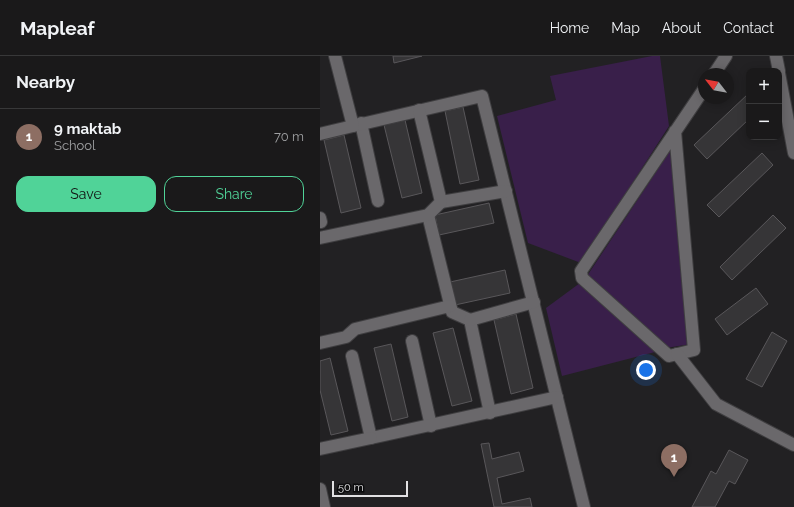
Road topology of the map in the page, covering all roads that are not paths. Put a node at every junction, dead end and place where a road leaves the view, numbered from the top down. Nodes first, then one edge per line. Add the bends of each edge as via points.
1 (335, 56) edge
2 (726, 56) edge
3 (776, 56) edge
4 (718, 68) edge
5 (778, 68) edge
6 (782, 88) edge
7 (698, 98) edge
8 (419, 110) junction
9 (357, 124) junction
10 (675, 131) junction
11 (320, 134) edge
12 (794, 153) edge
13 (506, 192) junction
14 (378, 201) dead end
15 (441, 202) junction
16 (428, 216) junction
17 (320, 238) edge
18 (534, 302) junction
19 (450, 306) junction
20 (470, 320) junction
21 (412, 341) dead end
22 (320, 343) edge
23 (677, 354) junction
24 (352, 356) dead end
25 (557, 397) junction
26 (490, 412) junction
27 (431, 426) junction
28 (371, 438) junction
29 (794, 445) edge
30 (320, 450) edge
31 (320, 490) edge
32 (324, 507) edge
33 (584, 507) edge

1 - 9 lane
2 - 4 lane
3 - 5 lane
6 - 12 lane
7 - 10 lane
8 - 9 lane
8 - 13 lane via 482,96
8 - 15 lane
9 - 11 lane
9 - 14 lane
10 - 23 lane via 694,350
10 - 23 lane via 581,271 582,278 669,356
13 - 15 lane
13 - 18 lane
15 - 16 lane
16 - 17 lane
16 - 19 lane
18 - 20 lane
18 - 25 lane
19 - 20 lane via 452,312
19 - 22 lane via 355,329 346,337
20 - 26 lane
21 - 27 lane
23 - 29 lane via 716,404
24 - 28 lane
25 - 26 lane
25 - 33 lane
26 - 27 lane
27 - 28 lane
28 - 30 lane
31 - 32 lane

